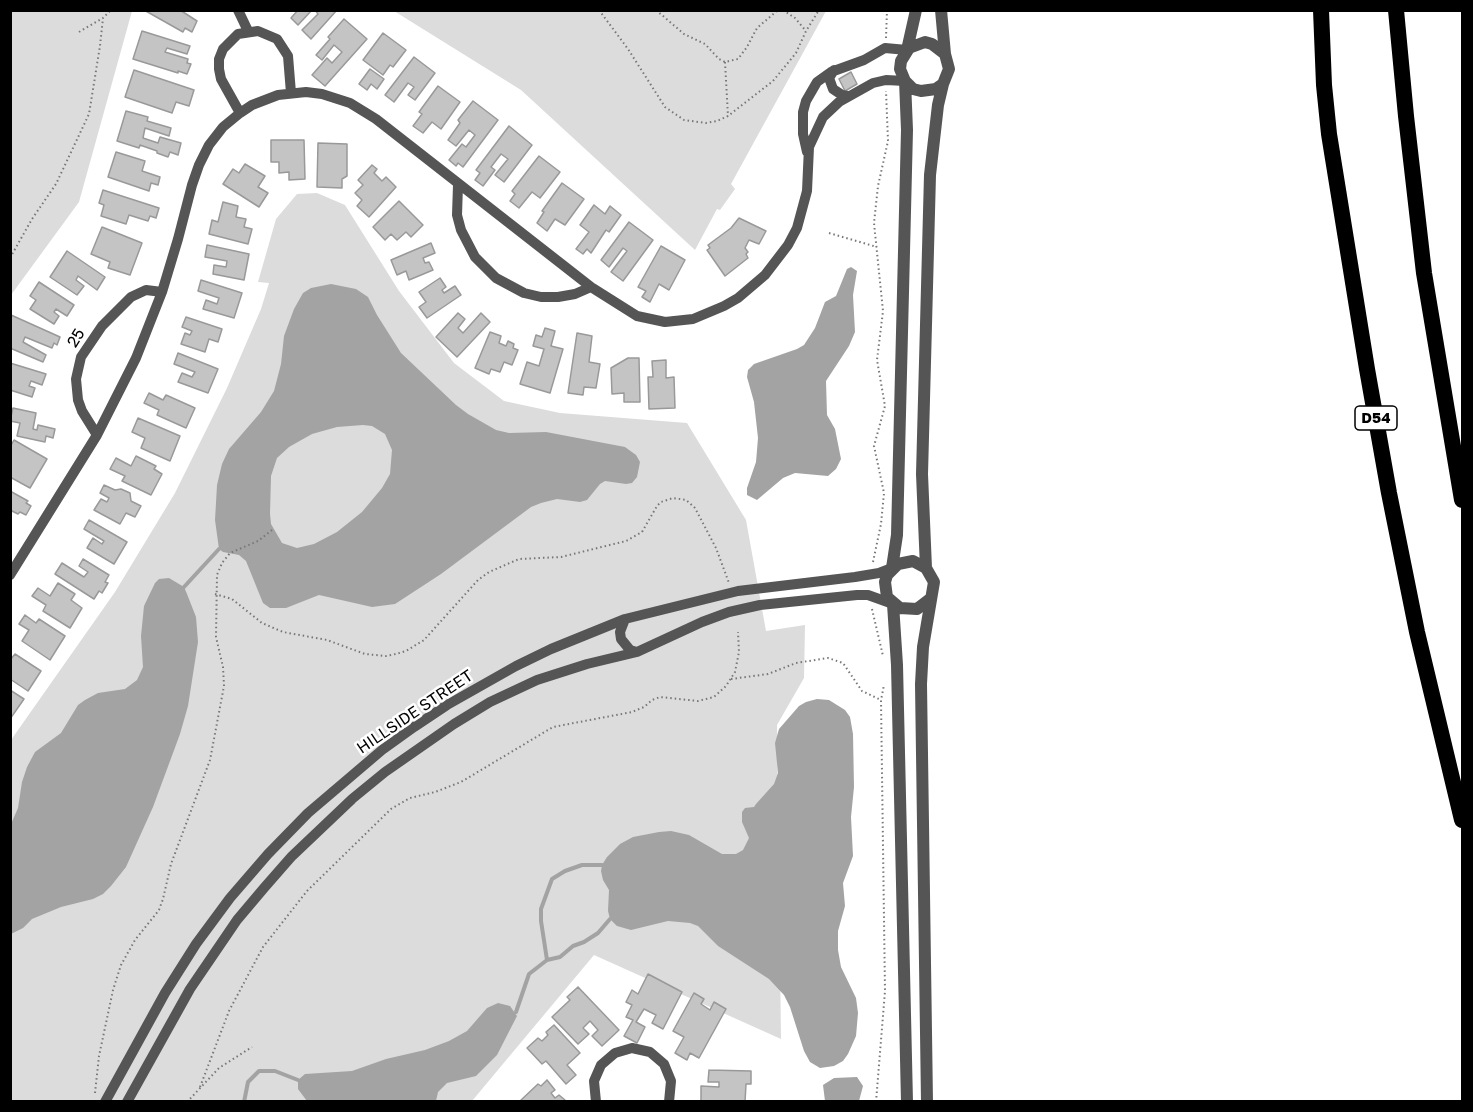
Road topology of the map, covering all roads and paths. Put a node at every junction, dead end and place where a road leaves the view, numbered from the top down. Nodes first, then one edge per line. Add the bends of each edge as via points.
1 (111, 10) edge
2 (238, 10) edge
3 (599, 10) edge
4 (656, 10) edge
5 (778, 10) edge
6 (783, 10) edge
7 (819, 10) edge
8 (916, 10) edge
9 (941, 10) edge
10 (1321, 10) edge
11 (1396, 10) edge
12 (103, 18) junction
13 (248, 31) junction
14 (806, 31) junction
15 (79, 32) dead end
16 (907, 50) junction
17 (945, 54) junction
18 (725, 62) junction
19 (831, 72) junction
20 (905, 81) junction
21 (943, 84) junction
22 (291, 93) junction
23 (848, 96) junction
24 (240, 113) junction
25 (728, 116) junction
26 (808, 159) junction
27 (458, 185) junction
28 (829, 233) dead end
29 (877, 247) dead end
30 (10, 258) edge
31 (591, 287) junction
32 (162, 292) junction
33 (97, 435) junction
34 (1462, 500) edge
35 (272, 530) dead end
36 (892, 568) junction
37 (926, 568) junction
38 (10, 575) edge
39 (721, 584) dead end
40 (215, 594) junction
41 (930, 599) junction
42 (893, 604) junction
43 (625, 620) junction
44 (738, 632) dead end
45 (637, 652) junction
46 (731, 679) junction
47 (881, 700) dead end
48 (1462, 820) edge
49 (252, 1047) dead end
50 (200, 1087) junction
51 (94, 1101) edge
52 (105, 1101) edge
53 (127, 1101) edge
54 (187, 1101) edge
55 (596, 1101) edge
56 (669, 1101) edge
57 (907, 1101) edge
58 (927, 1101) edge

1 - 12 path
2 - 13 street
3 - 25 path via 657,98 673,115 706,123
4 - 18 path
5 - 18 path via 757,28 738,59
6 - 14 path
7 - 14 path
8 - 16 street
9 - 17 street
10 - 48 highway, D54 via 1329,134 1367,369 1417,632
11 - 34 highway via 1424,273
12 - 15 path
12 - 30 path via 87,120 56,184
13 - 22 street via 268,34 283,47 288,56
13 - 24 street via 230,41 219,58 221,79
14 - 25 path via 782,73
16 - 17 street via 925,42
16 - 19 street via 885,48
16 - 20 street via 900,69
17 - 21 street via 949,69
18 - 25 path
19 - 23 street via 833,89
19 - 26 street via 810,91 803,112
20 - 21 street via 921,91
20 - 23 street via 879,81
20 - 36 street via 897,536
21 - 37 street via 931,164 924,336 922,474
22 - 24 street via 264,100
22 - 27 street via 329,96 363,110
23 - 26 street via 823,117
24 - 32 street via 216,136 199,165
26 - 31 street via 803,210 788,245 765,275 731,302 693,319 665,322 637,316
27 - 31 street
27 - 31 street via 457,215 467,244 496,278 541,297 575,294
28 - 29 path
32 - 33 street via 136,358
32 - 33 street, 25 via 146,290 131,297 102,326 81,357 76,379 78,400
33 - 38 street
35 - 40 path via 226,558 217,575
36 - 37 street via 913,561
36 - 42 street via 885,590
36 - 43 street, HILLSIDE STREET via 855,577 738,591
37 - 41 street via 934,582
39 - 40 path via 729,583 695,508 686,500 673,498 657,506 642,532 626,541 561,557 519,559 489,572 424,640 396,654 365,654 327,640 283,632 262,623 232,599
40 - 51 path via 216,637 224,686 210,760 171,864 159,910 121,965 99,1056
41 - 42 street via 916,609
41 - 58 street via 921,684
42 - 45 street, HILLSIDE STREET via 857,595 760,604 715,616
42 - 57 street
43 - 45 street via 621,639
43 - 52 street, HILLSIDE STREET via 551,649 447,705 382,750 308,813 249,876 196,944
44 - 46 path via 739,652
45 - 53 street, HILLSIDE STREET via 562,671 497,698 419,747 352,799 292,856 237,920 184,998
46 - 47 path via 828,658 843,663 862,691
46 - 50 path via 706,700 660,697 632,712 553,727 461,782 410,798 391,809 307,891 263,947 229,1011
49 - 50 path via 229,1060
50 - 54 path
55 - 56 street via 594,1081 601,1065 615,1053 632,1048 650,1052 664,1064 671,1080

